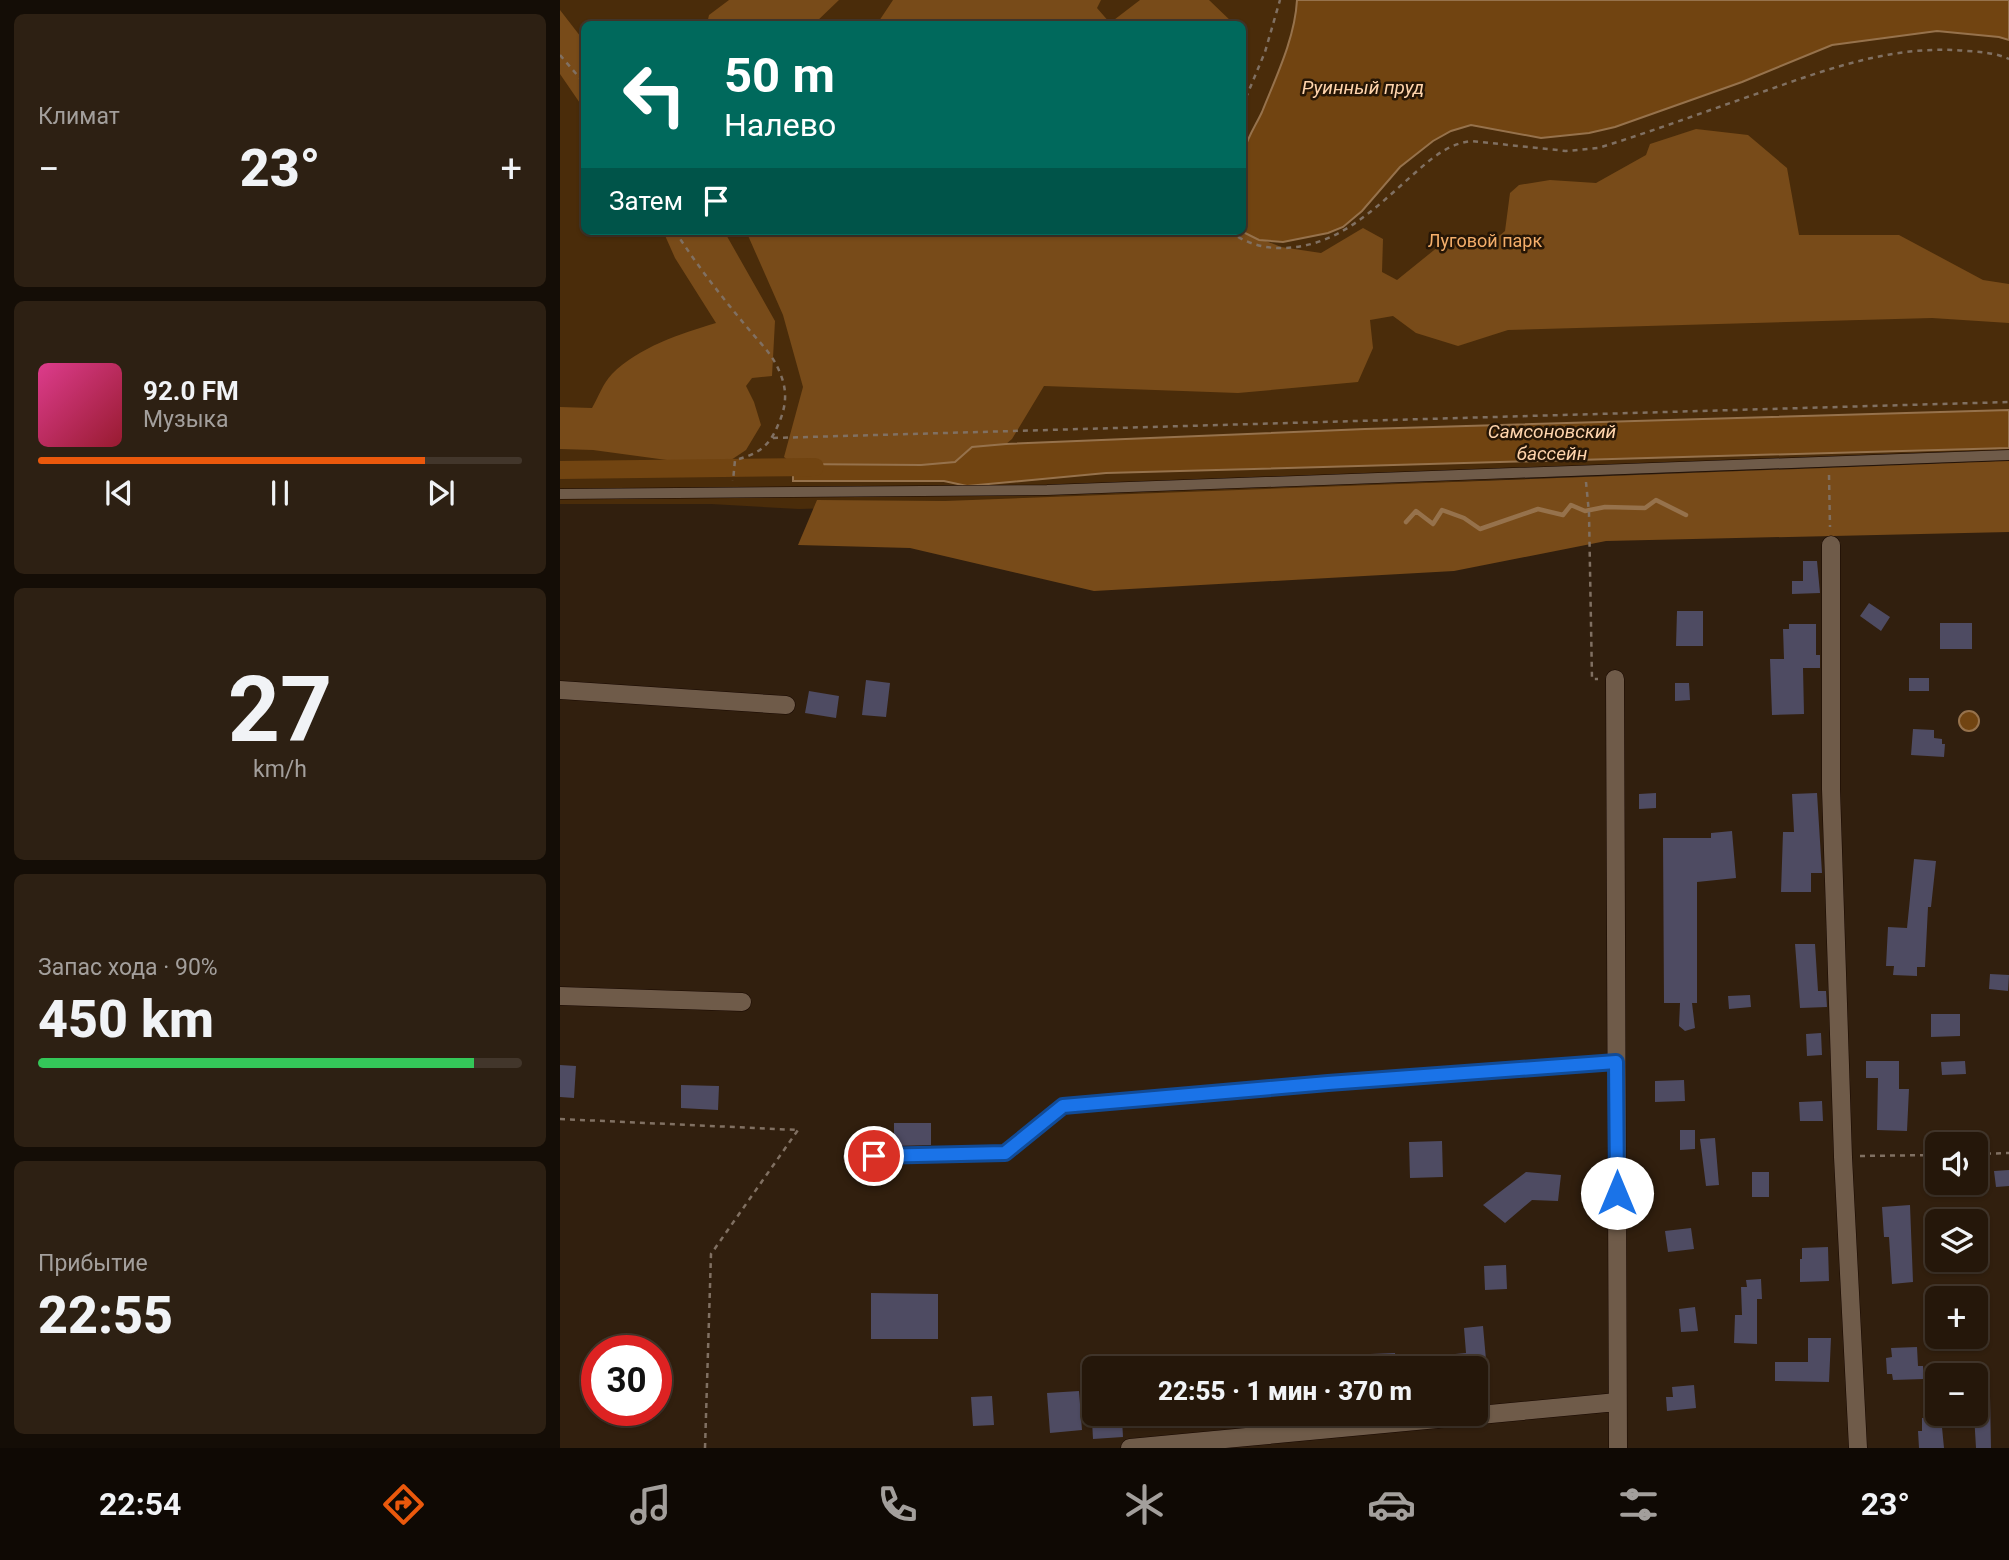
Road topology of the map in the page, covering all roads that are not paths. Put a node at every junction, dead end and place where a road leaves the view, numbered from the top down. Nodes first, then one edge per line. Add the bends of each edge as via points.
1 (2009, 455) edge
2 (560, 494) edge
3 (1831, 545) road end
4 (1615, 679) road end
5 (560, 690) edge
6 (786, 705) dead end
7 (560, 996) edge
8 (742, 1002) dead end
9 (1616, 1062) junction
10 (848, 1157) dead end
11 (1617, 1402) junction
12 (1130, 1448) edge
13 (1618, 1448) edge
14 (1858, 1448) edge

1 - 2 lane via 1035,490
3 - 14 street via 1831,789
4 - 9 street
5 - 6 street
7 - 8 street
9 - 10 lane via 1063,1106 1005,1153
9 - 11 street
11 - 12 street
11 - 13 street

